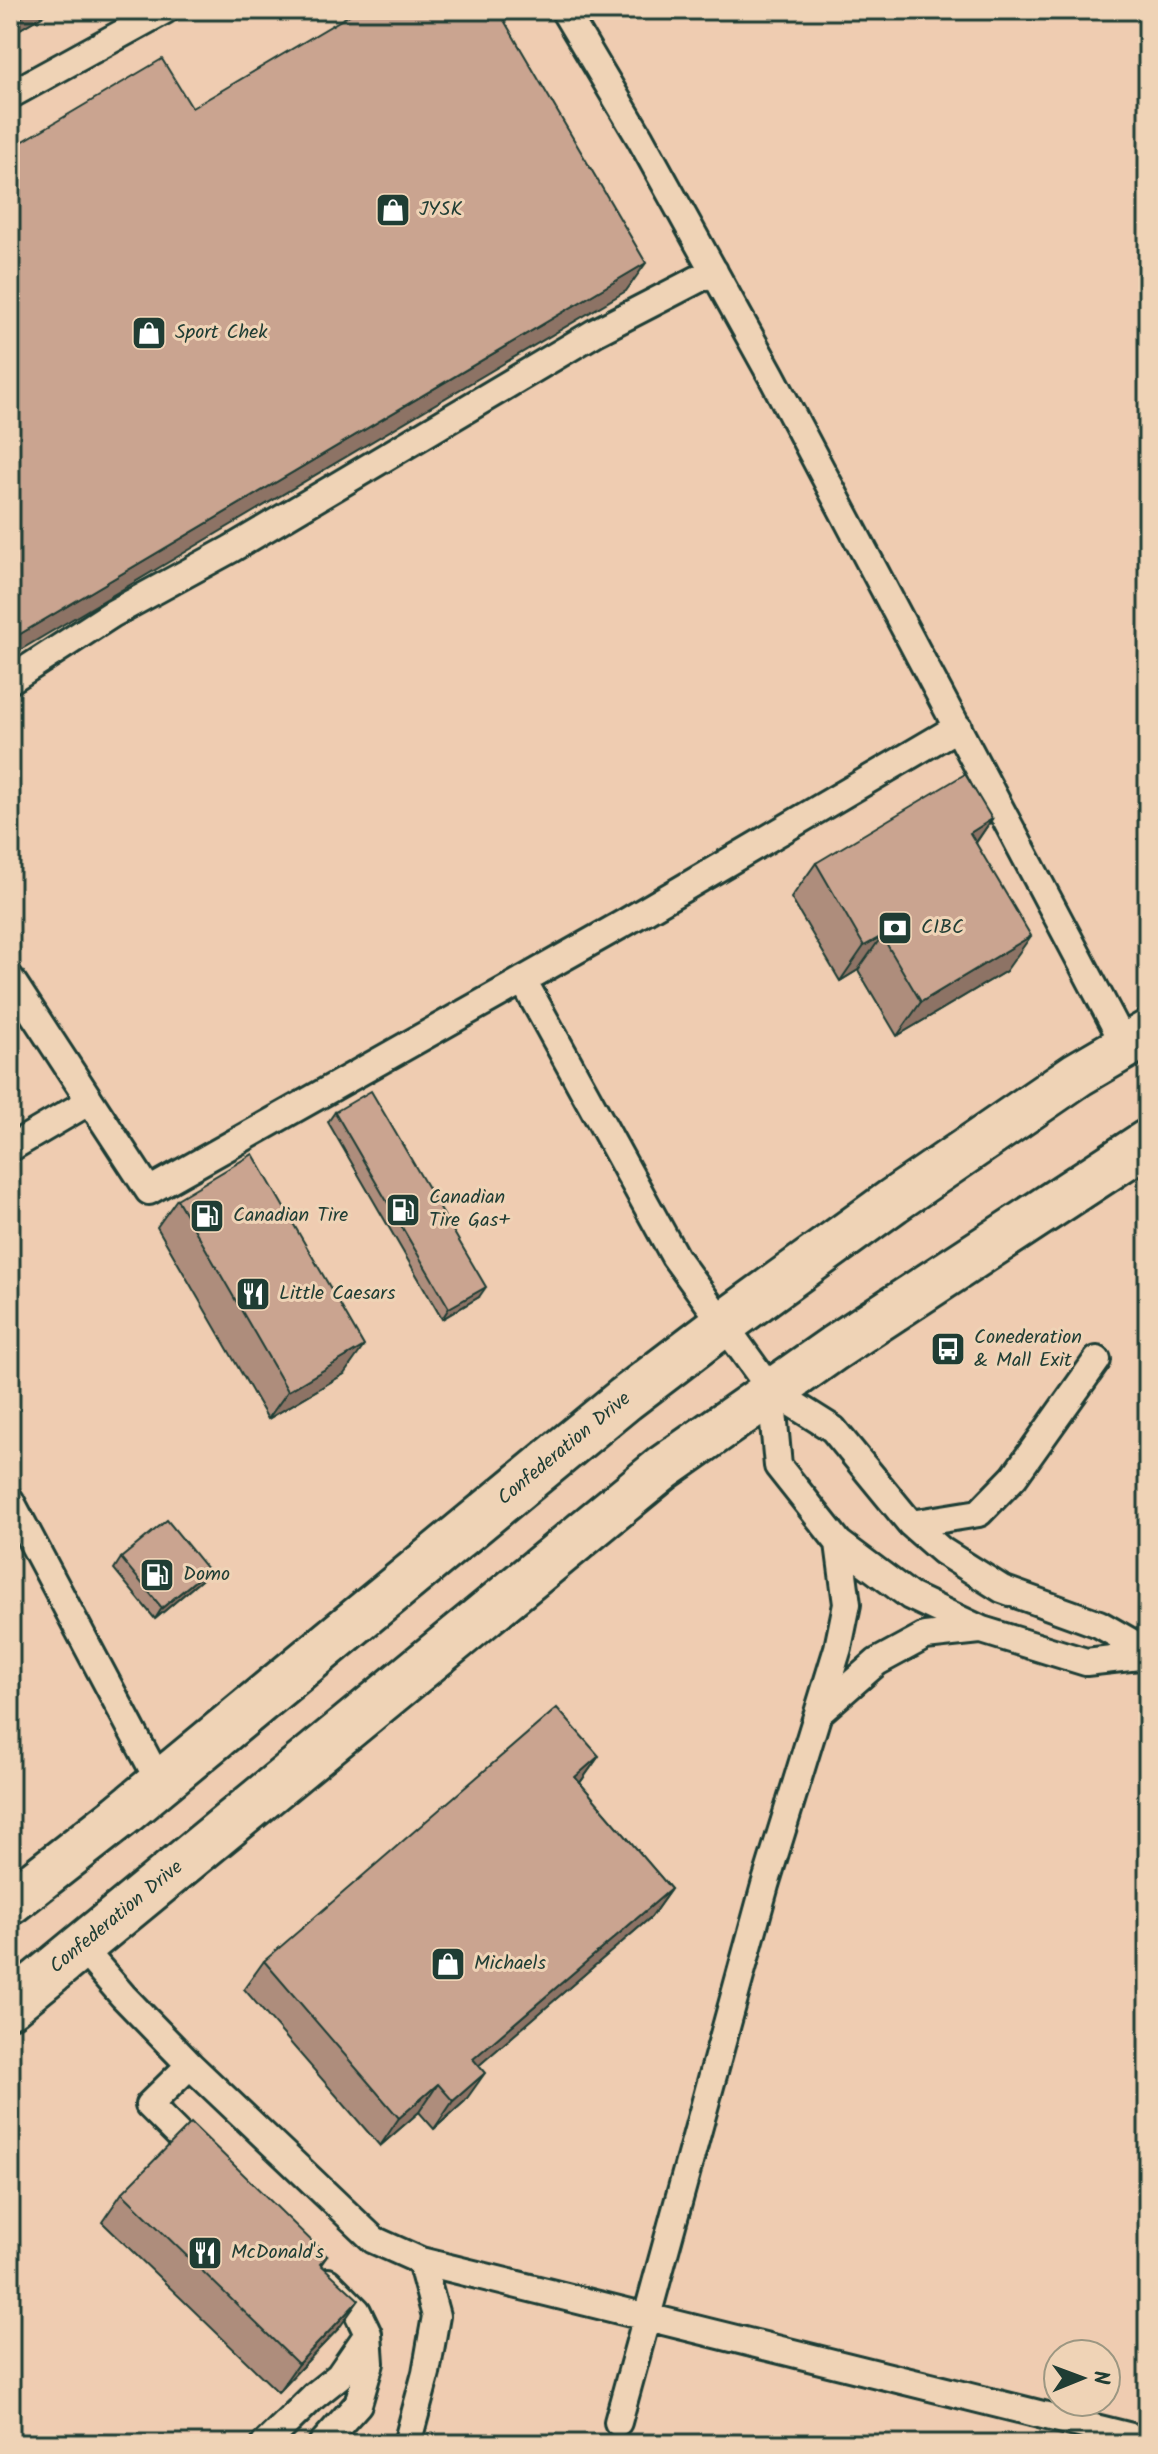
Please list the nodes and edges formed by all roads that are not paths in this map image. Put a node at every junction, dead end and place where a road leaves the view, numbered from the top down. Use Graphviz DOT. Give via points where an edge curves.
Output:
graph roads {
  1 [pos="165,10"];
  2 [pos="564,10"];
  3 [pos="10,95"];
  4 [pos="714,271"];
  5 [pos="10,680"];
  6 [pos="958,727"];
  7 [pos="10,978"];
  8 [pos="523,980"];
  9 [pos="1136,1039"];
  10 [pos="88,1102"];
  11 [pos="1148,1142"];
  12 [pos="10,1148"];
  13 [pos="722,1325"];
  14 [pos="1097,1360"];
  15 [pos="771,1390"];
  16 [pos="10,1500"];
  17 [pos="911,1524"];
  18 [pos="839,1543"];
  19 [pos="982,1630"];
  20 [pos="1148,1654"];
  21 [pos="821,1711"];
  22 [pos="160,1783"];
  23 [pos="10,1902"];
  24 [pos="81,1947"];
  25 [pos="10,2005"];
  26 [pos="190,2065"];
  27 [pos="225,2181"];
  28 [pos="421,2261"];
  29 [pos="313,2267"];
  30 [pos="645,2318"];
  31 [pos="368,2334"];
  32 [pos="618,2422"];
  33 [pos="1148,2441"];
  34 [pos="265,2444"];
  35 [pos="322,2444"];
  36 [pos="407,2444"];
  1 -- 3 [label="lane"];
  2 -- 4 [label="lane"];
  4 -- 5 [label="lane" via="596,332 112,614"];
  4 -- 6 [label="lane"];
  6 -- 8 [label="lane"];
  6 -- 9 [label="lane"];
  7 -- 10 [label="lane"];
  8 -- 10 [label="lane" via="149,1191"];
  8 -- 13 [label="lane" via="675,1257"];
  9 -- 13 [label="main road, Confederation Drive" via="893,1201"];
  10 -- 12 [label="lane"];
  11 -- 15 [label="main road, Confederation Drive"];
  13 -- 15 [label="lane"];
  13 -- 22 [label="main road, Confederation Drive"];
  14 -- 17 [label="lane" via="1014,1477 979,1513"];
  15 -- 17 [label="lane" via="833,1429"];
  15 -- 18 [label="lane" via="778,1466"];
  15 -- 24 [label="main road, Confederation Drive" via="607,1512"];
  16 -- 22 [label="lane"];
  17 -- 20 [label="lane" via="1002,1589 1099,1624"];
  18 -- 19 [label="lane" via="910,1596"];
  18 -- 21 [label="lane" via="847,1604"];
  19 -- 20 [label="lane" via="1086,1662"];
  19 -- 21 [label="lane" via="925,1636 877,1662"];
  21 -- 30 [label="lane" via="765,1885"];
  22 -- 23 [label="main road, Confederation Drive"];
  24 -- 25 [label="main road, Confederation Drive"];
  24 -- 26 [label="lane"];
  26 -- 27 [label="lane" via="149,2105"];
  26 -- 28 [label="lane" via="374,2240"];
  28 -- 30 [label="lane"];
  28 -- 36 [label="lane" via="436,2316"];
  29 -- 31 [label="lane" via="357,2311"];
  30 -- 32 [label="lane"];
  30 -- 33 [label="lane"];
  31 -- 34 [label="lane" via="339,2376"];
  31 -- 35 [label="lane" via="370,2363 358,2404"];
}
